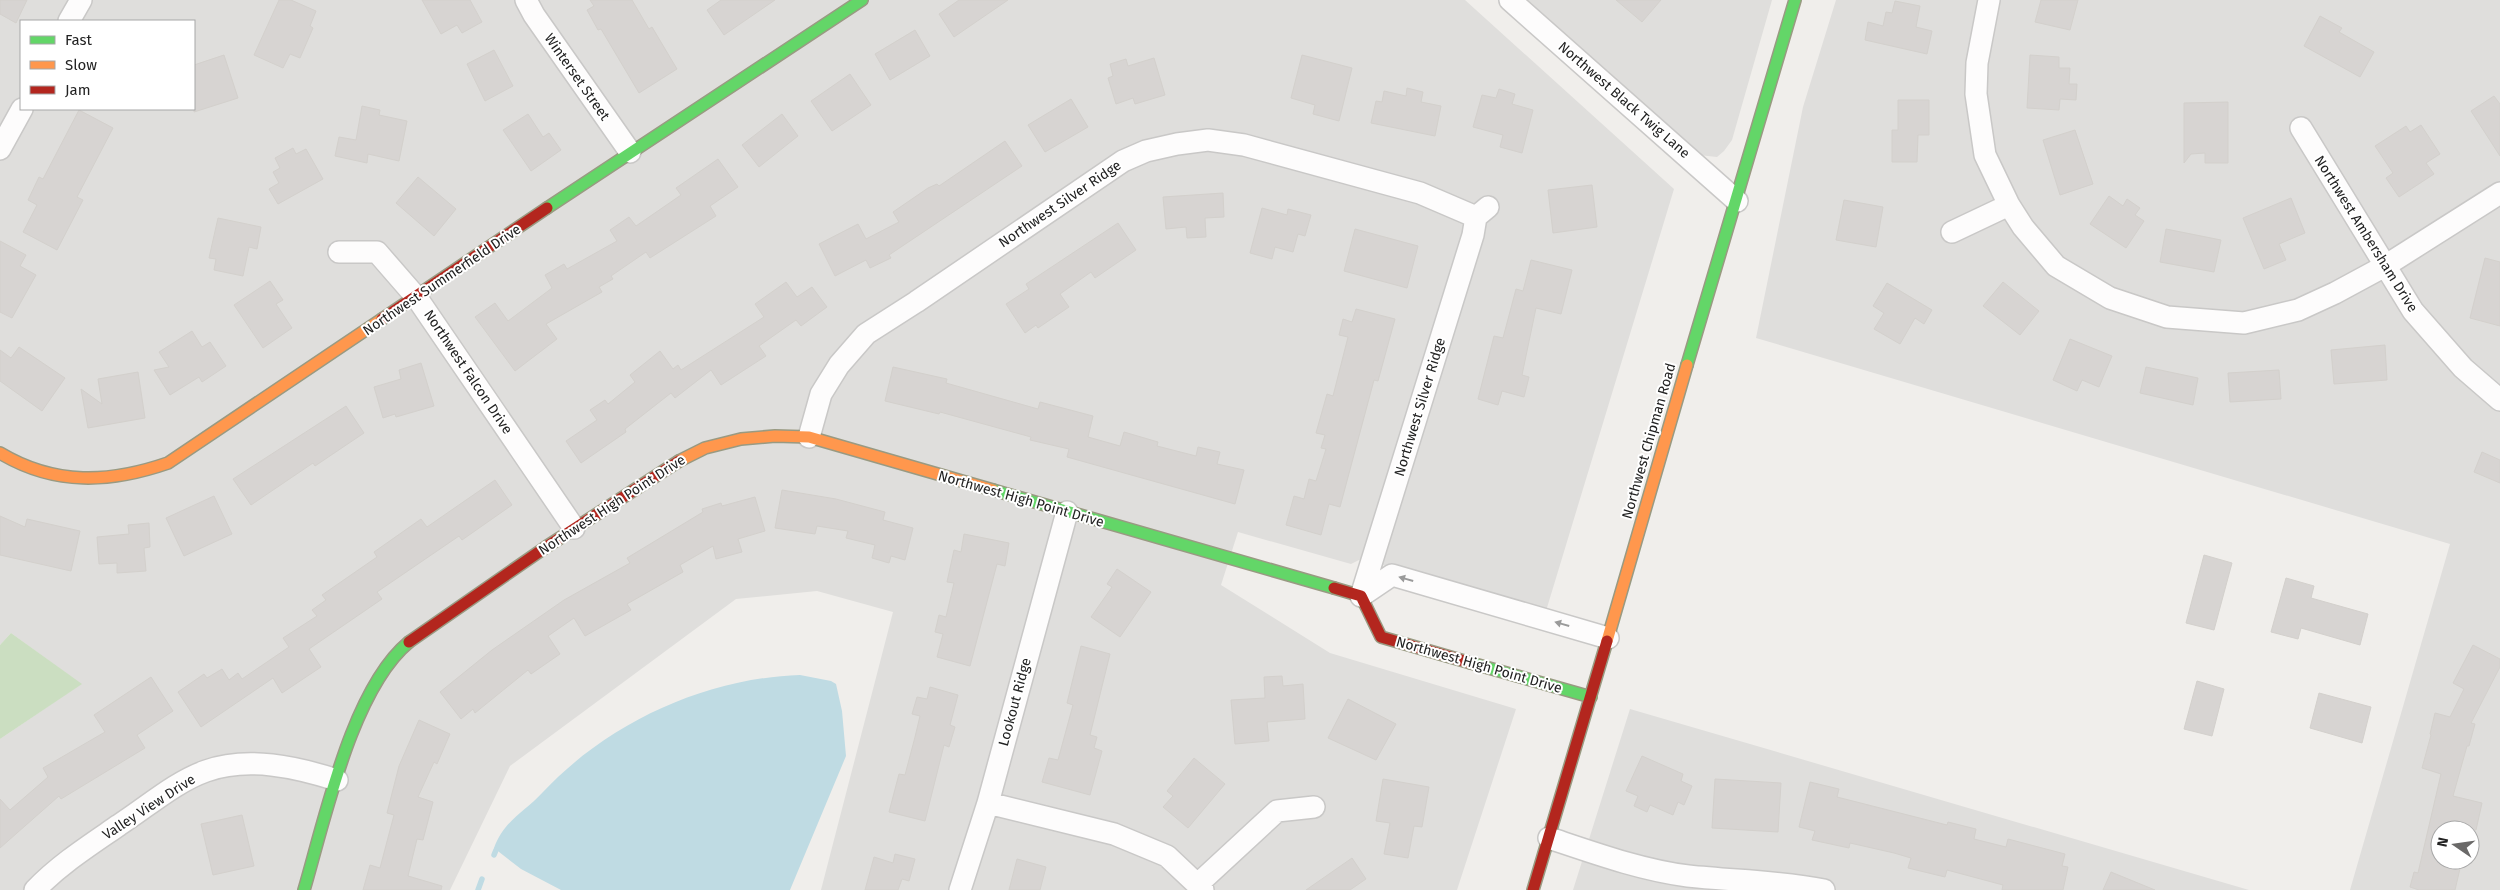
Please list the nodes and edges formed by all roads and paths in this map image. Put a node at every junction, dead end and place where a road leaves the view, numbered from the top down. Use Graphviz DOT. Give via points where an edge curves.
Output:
graph roads {
  1 [pos="81,0"];
  2 [pos="526,0"];
  3 [pos="862,0"];
  4 [pos="1510,0"];
  5 [pos="1795,0"];
  6 [pos="1989,0"];
  7 [pos="70,20"];
  8 [pos="21,110"];
  9 [pos="2301,128"];
  10 [pos="0,149"];
  11 [pos="630,152"];
  12 [pos="2500,193"];
  13 [pos="1737,201"];
  14 [pos="2009,205"];
  15 [pos="1952,232"];
  16 [pos="339,252"];
  17 [pos="2385,266"];
  18 [pos="417,298"];
  19 [pos="2500,400"];
  20 [pos="809,438"];
  21 [pos="0,453"];
  22 [pos="1067,512"];
  23 [pos="574,528"];
  24 [pos="1361,596"];
  25 [pos="1608,638"];
  26 [pos="1591,697"];
  27 [pos="337,780"];
  28 [pos="988,803"];
  29 [pos="1314,807"];
  30 [pos="1549,838"];
  31 [pos="1201,887"];
  32 [pos="35,890"];
  33 [pos="304,890"];
  34 [pos="960,890"];
  35 [pos="1532,890"];
  36 [pos="1824,890"];
  1 -- 7 [label="street"];
  2 -- 11 [label="street, Winterset Street"];
  3 -- 11 [label="street, Northwest Summerfield Drive"];
  4 -- 13 [label="street, Northwest Black Twig Lane"];
  5 -- 13 [label="street, Northwest Chipman Road"];
  6 -- 14 [label="street" via="1977,63 1976,94 1985,155"];
  8 -- 10 [label="street"];
  9 -- 17 [label="street, Northwest Ambersham Drive"];
  11 -- 18 [label="street, Northwest Summerfield Drive"];
  12 -- 17 [label="street"];
  13 -- 25 [label="street, Northwest Chipman Road"];
  14 -- 15 [label="street"];
  14 -- 17 [label="street" via="2056,266 2110,298 2166,318 2244,323 2298,310"];
  16 -- 18 [label="street, Northwest Falcon Drive" via="377,252"];
  17 -- 19 [label="street, Northwest Ambersham Drive" via="2413,311 2463,368"];
  18 -- 21 [label="street, Northwest Summerfield Drive" via="168,463 132,474 91,478 36,471"];
  18 -- 23 [label="street, Northwest Falcon Drive"];
  20 -- 22 [label="street, Northwest High Point Drive"];
  20 -- 23 [label="street, Northwest High Point Drive" via="776,435 719,444 684,458"];
  20 -- 24 [label="street, Northwest Silver Ridge" via="820,394 839,365 866,334 1123,161 1146,151 1208,140 1244,145 1420,193 1482,212"];
  22 -- 24 [label="street, Northwest High Point Drive"];
  22 -- 28 [label="street, Lookout Ridge"];
  23 -- 27 [label="street, Northwest High Point Drive" via="401,648 384,668 361,711"];
  25 -- 24 [label="street, one-way" via="1392,575"];
  24 -- 26 [label="street, Northwest High Point Drive" via="1381,637"];
  25 -- 26 [label="street, Northwest Chipman Road"];
  26 -- 30 [label="street, Northwest Chipman Road"];
  27 -- 32 [label="street, Valley View Drive" via="305,769 264,764 207,771 180,784 62,864"];
  27 -- 33 [label="street, Northwest High Point Drive"];
  28 -- 31 [label="street" via="1114,834 1167,856"];
  28 -- 34 [label="street, Lookout Ridge"];
  29 -- 31 [label="street" via="1277,812"];
  30 -- 35 [label="street, Northwest Chipman Road"];
  30 -- 36 [label="street" via="1622,862 1688,876 1746,879"];
}
